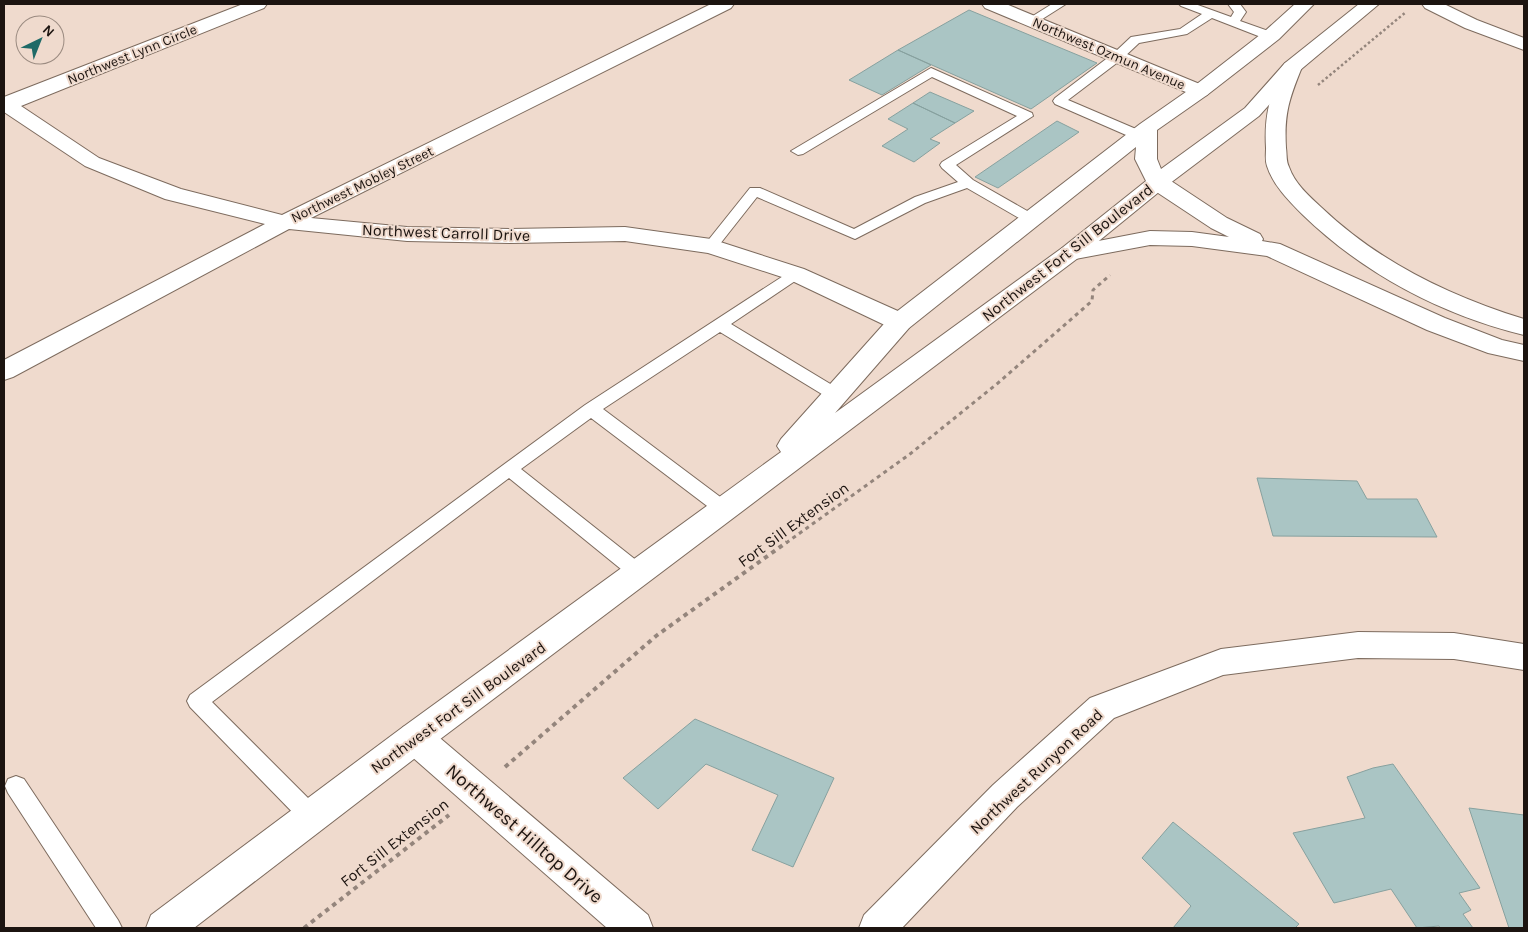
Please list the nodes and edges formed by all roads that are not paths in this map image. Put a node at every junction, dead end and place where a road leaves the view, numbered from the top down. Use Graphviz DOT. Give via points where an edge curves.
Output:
graph roads {
  1 [pos="258,4"];
  2 [pos="725,4"];
  3 [pos="991,4"];
  4 [pos="1060,4"];
  5 [pos="1185,4"];
  6 [pos="1234,4"];
  7 [pos="1431,4"];
  8 [pos="1460,4"];
  9 [pos="1300,5"];
  10 [pos="1367,6"];
  11 [pos="1211,14"];
  12 [pos="1032,21"];
  13 [pos="1234,22"];
  14 [pos="1524,26"];
  15 [pos="1270,36"];
  16 [pos="1524,44"];
  17 [pos="1118,56"];
  18 [pos="1292,67"];
  19 [pos="1200,91"];
  20 [pos="4,104"];
  21 [pos="1142,132"];
  22 [pos="798,152"];
  23 [pos="1157,182"];
  24 [pos="968,183"];
  25 [pos="1032,219"];
  26 [pos="285,222"];
  27 [pos="711,246"];
  28 [pos="1272,249"];
  29 [pos="1070,253"];
  30 [pos="796,274"];
  31 [pos="900,322"];
  32 [pos="719,324"];
  33 [pos="1524,327"];
  34 [pos="1524,353"];
  35 [pos="4,371"];
  36 [pos="836,395"];
  37 [pos="591,409"];
  38 [pos="509,469"];
  39 [pos="754,488"];
  40 [pos="725,510"];
  41 [pos="640,573"];
  42 [pos="1524,658"];
  43 [pos="414,738"];
  44 [pos="16,786"];
  45 [pos="311,816"];
  46 [pos="110,928"];
  47 [pos="164,928"];
  48 [pos="635,928"];
  49 [pos="878,928"];
  1 -- 20 [label="main road, Northwest Lynn Circle"];
  2 -- 26 [label="main road, Northwest Mobley Street"];
  3 -- 12 [label="main road, Northwest Ozmun Avenue"];
  4 -- 12 [label="lane"];
  5 -- 11 [label="lane"];
  6 -- 13 [label="lane" via="1240,12"];
  7 -- 16 [label="main road" via="1471,24"];
  8 -- 14 [label="main road"];
  9 -- 15 [label="main road, Northwest Fort Sill Boulevard"];
  10 -- 18 [label="main road, Northwest Fort Sill Boulevard"];
  11 -- 13 [label="lane"];
  11 -- 17 [label="lane" via="1183,32 1135,40"];
  12 -- 17 [label="main road, Northwest Ozmun Avenue"];
  13 -- 15 [label="lane"];
  15 -- 19 [label="main road, Northwest Fort Sill Boulevard"];
  17 -- 19 [label="main road, Northwest Ozmun Avenue"];
  17 -- 21 [label="lane" via="1059,101"];
  18 -- 23 [label="main road, Northwest Fort Sill Boulevard" via="1252,112"];
  18 -- 33 [label="main road" via="1277,104 1273,126 1278,166 1289,188 1318,218 1394,275 1470,310"];
  19 -- 21 [label="main road, Northwest Fort Sill Boulevard"];
  20 -- 26 [label="main road, Northwest Carroll Drive" via="92,162 173,194"];
  21 -- 23 [label="main road" via="1146,159"];
  21 -- 25 [label="main road, Northwest Fort Sill Boulevard"];
  22 -- 24 [label="lane" via="931,72 1027,116 947,165"];
  23 -- 28 [label="main road" via="1219,223"];
  23 -- 29 [label="main road, Northwest Fort Sill Boulevard"];
  24 -- 25 [label="lane"];
  24 -- 27 [label="lane" via="920,200 855,235 755,191"];
  25 -- 31 [label="main road, Northwest Fort Sill Boulevard"];
  26 -- 27 [label="main road, Northwest Carroll Drive" via="407,234 626,234"];
  26 -- 35 [label="main road, Northwest Mobley Street"];
  27 -- 30 [label="main road, Northwest Carroll Drive"];
  28 -- 29 [label="main road" via="1192,239 1150,238"];
  28 -- 34 [label="main road" via="1436,324"];
  29 -- 39 [label="main road, Northwest Fort Sill Boulevard"];
  30 -- 31 [label="main road, Northwest Carroll Drive"];
  30 -- 32 [label="lane"];
  31 -- 36 [label="main road, Northwest Fort Sill Boulevard"];
  32 -- 36 [label="lane"];
  32 -- 37 [label="lane"];
  36 -- 39 [label="main road, Northwest Fort Sill Boulevard"];
  37 -- 38 [label="lane"];
  37 -- 40 [label="lane"];
  38 -- 41 [label="lane"];
  38 -- 45 [label="lane" via="197,701"];
  39 -- 40 [label="main road, Northwest Fort Sill Boulevard"];
  40 -- 41 [label="main road, Northwest Fort Sill Boulevard"];
  41 -- 43 [label="main road, Northwest Fort Sill Boulevard"];
  42 -- 49 [label="main road, Northwest Runyon Road" via="1454,646 1339,647 1221,662 1102,708 1005,796"];
  43 -- 45 [label="main road, Northwest Fort Sill Boulevard"];
  43 -- 48 [label="main road, Northwest Hilltop Drive"];
  44 -- 46 [label="lane"];
  45 -- 47 [label="main road, Northwest Fort Sill Boulevard"];
}
